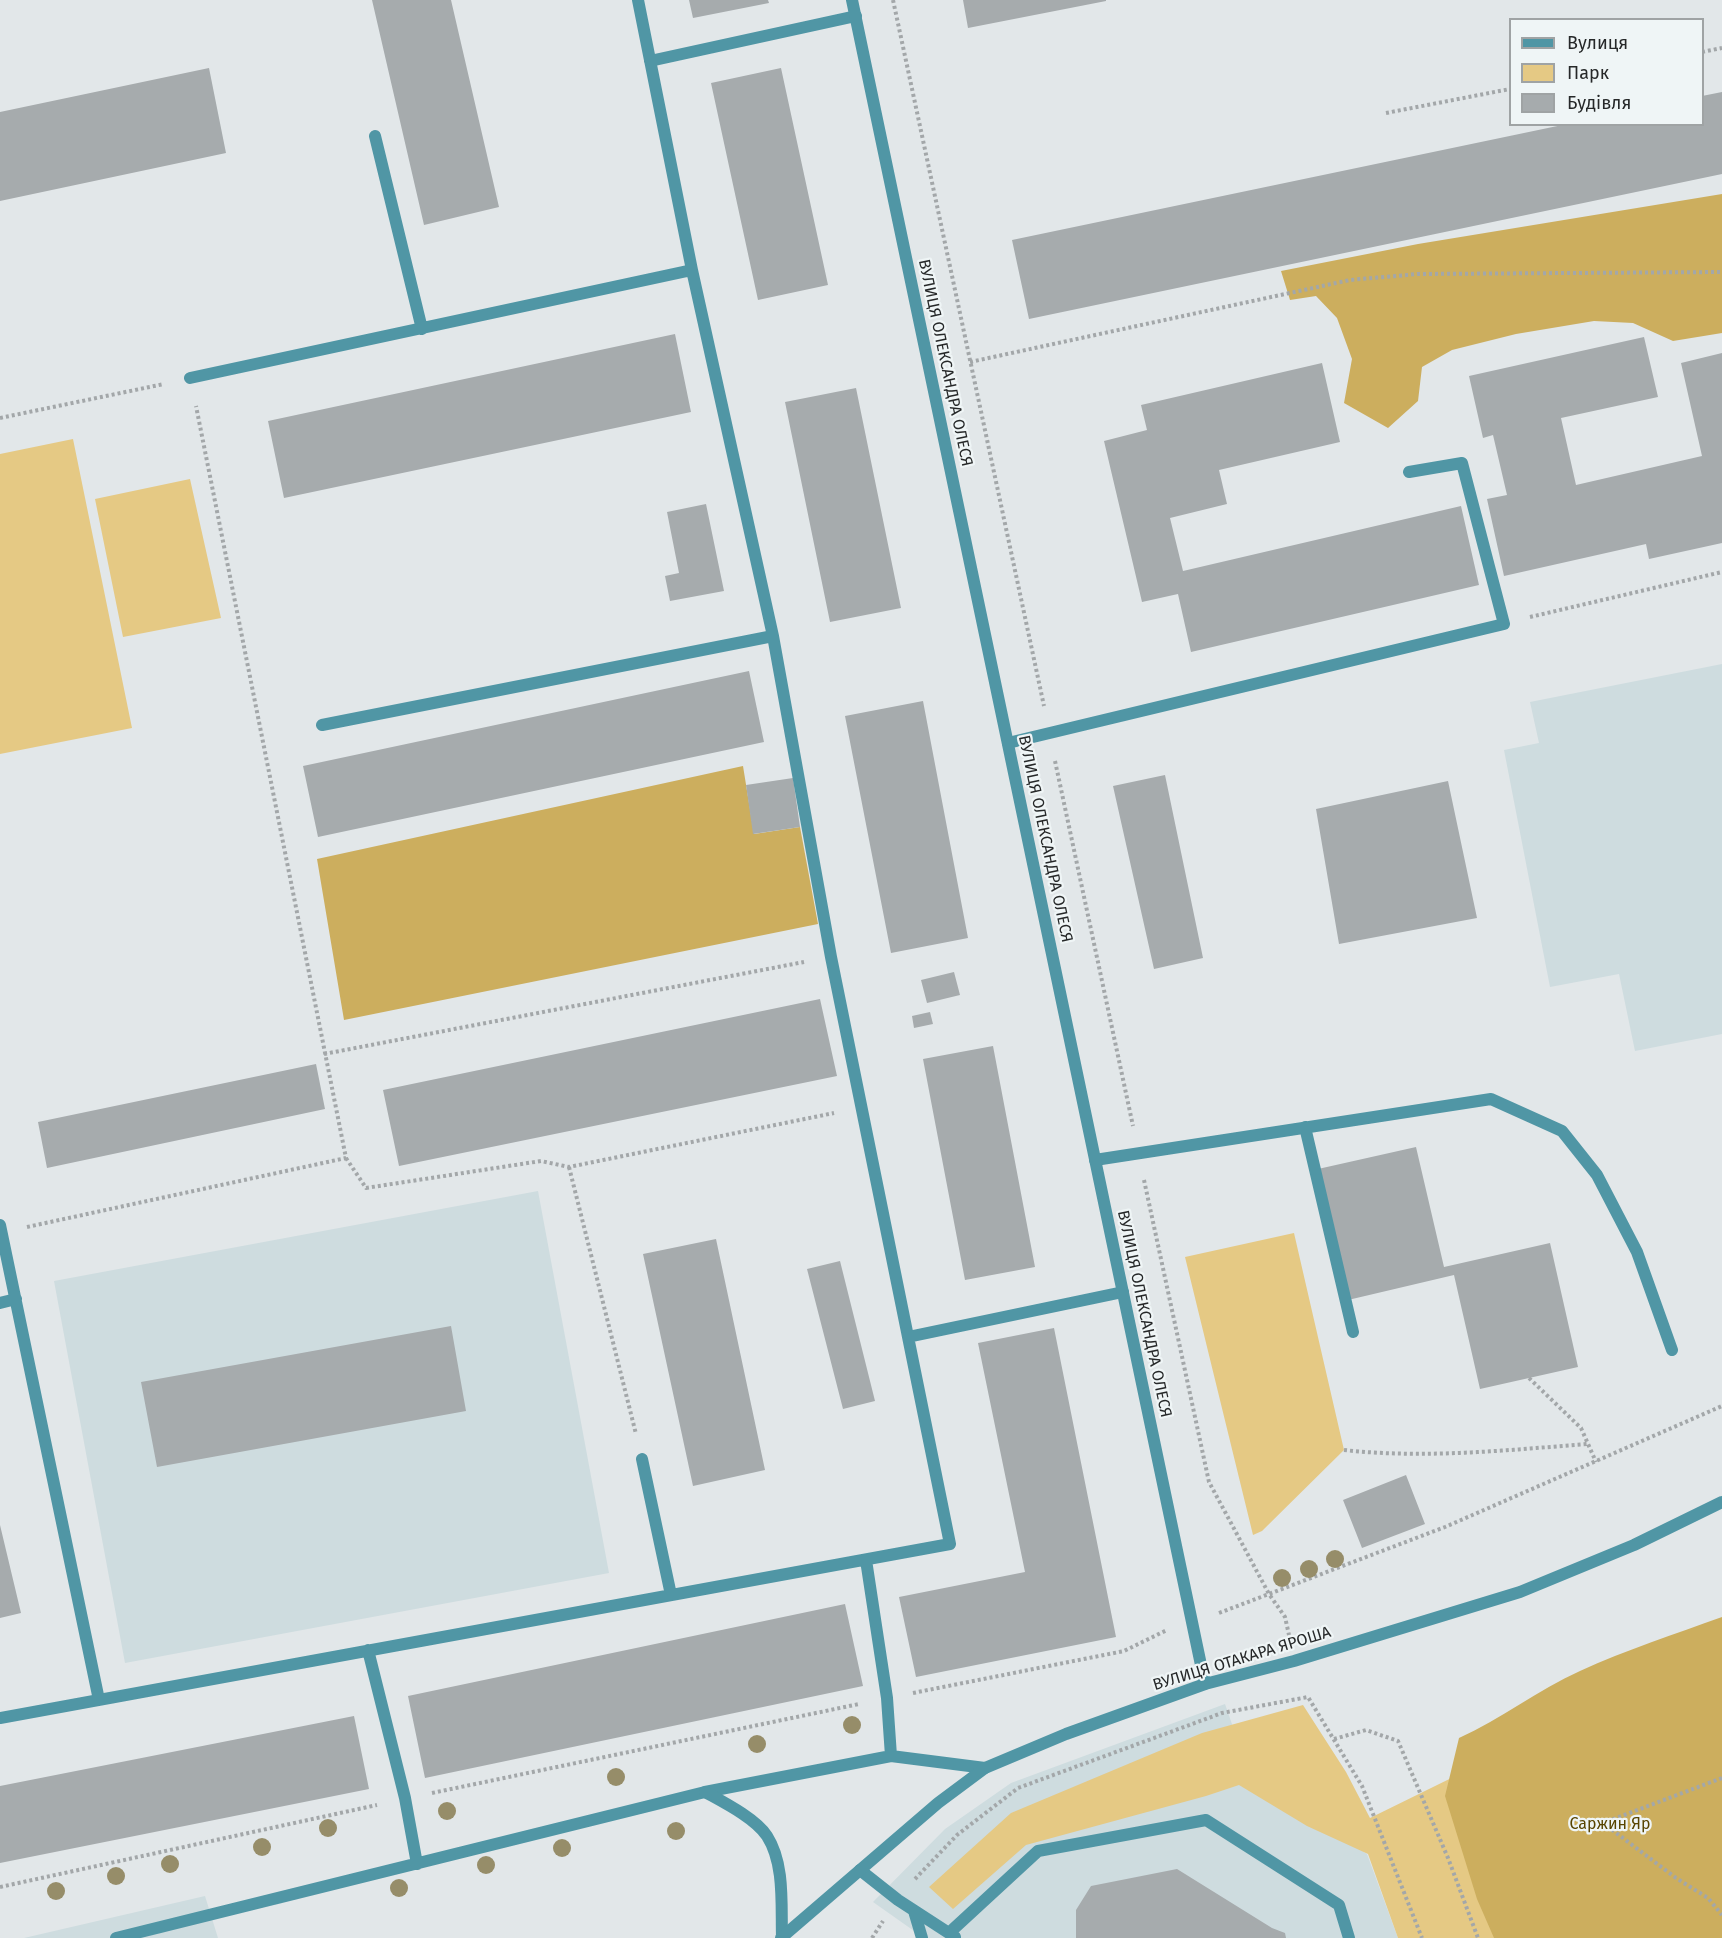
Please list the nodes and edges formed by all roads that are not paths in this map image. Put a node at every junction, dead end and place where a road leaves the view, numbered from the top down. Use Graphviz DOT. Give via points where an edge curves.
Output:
graph roads {
  1 [pos="638,0"];
  2 [pos="852,0"];
  3 [pos="856,16"];
  4 [pos="650,61"];
  5 [pos="375,136"];
  6 [pos="692,270"];
  7 [pos="422,329"];
  8 [pos="190,378"];
  9 [pos="1409,472"];
  10 [pos="773,636"];
  11 [pos="322,725"];
  12 [pos="1008,743"];
  13 [pos="1305,1127"];
  14 [pos="1095,1160"];
  15 [pos="1,1229"];
  16 [pos="1123,1292"];
  17 [pos="16,1299"];
  18 [pos="0,1303"];
  19 [pos="1353,1332"];
  20 [pos="908,1337"];
  21 [pos="1672,1350"];
  22 [pos="642,1459"];
  23 [pos="1722,1502"];
  24 [pos="866,1560"];
  25 [pos="671,1595"];
  26 [pos="368,1650"];
  27 [pos="1205,1684"];
  28 [pos="99,1700"];
  29 [pos="0,1718"];
  30 [pos="891,1756"];
  31 [pos="985,1768"];
  32 [pos="705,1792"];
  33 [pos="417,1864"];
  34 [pos="860,1870"];
  35 [pos="914,1911"];
  36 [pos="952,1936"];
  37 [pos="782,1937"];
  38 [pos="116,1938"];
  39 [pos="922,1938"];
  40 [pos="1349,1938"];
  1 -- 4 [label="street"];
  2 -- 3 [label="street, ВУЛИЦЯ ОЛЕКСАНДРА ОЛЕСЯ"];
  3 -- 4 [label="street"];
  3 -- 12 [label="street, ВУЛИЦЯ ОЛЕКСАНДРА ОЛЕСЯ"];
  4 -- 6 [label="street"];
  5 -- 7 [label="street"];
  6 -- 7 [label="street"];
  6 -- 10 [label="street"];
  7 -- 8 [label="street"];
  9 -- 12 [label="street" via="1462,463 1504,624"];
  10 -- 11 [label="street"];
  10 -- 20 [label="street" via="831,957"];
  12 -- 14 [label="street, ВУЛИЦЯ ОЛЕКСАНДРА ОЛЕСЯ"];
  13 -- 14 [label="street"];
  13 -- 19 [label="street"];
  13 -- 21 [label="street" via="1491,1099 1562,1131 1598,1175 1637,1252"];
  14 -- 16 [label="street, ВУЛИЦЯ ОЛЕКСАНДРА ОЛЕСЯ"];
  15 -- 17 [label="street"];
  16 -- 20 [label="street"];
  16 -- 27 [label="street, ВУЛИЦЯ ОЛЕКСАНДРА ОЛЕСЯ"];
  17 -- 18 [label="street"];
  17 -- 28 [label="street"];
  20 -- 24 [label="street" via="950,1544"];
  22 -- 25 [label="street"];
  23 -- 27 [label="street, ВУЛИЦЯ ОТАКАРА ЯРОША" via="1634,1545 1520,1592"];
  24 -- 25 [label="street"];
  24 -- 30 [label="street" via="887,1698"];
  25 -- 26 [label="street"];
  26 -- 28 [label="street"];
  26 -- 33 [label="street" via="405,1798"];
  27 -- 31 [label="street, ВУЛИЦЯ ОТАКАРА ЯРОША"];
  28 -- 29 [label="street"];
  30 -- 31 [label="street"];
  30 -- 32 [label="street"];
  31 -- 34 [label="street, ВУЛИЦЯ ОТАКАРА ЯРОША"];
  32 -- 33 [label="street"];
  32 -- 37 [label="street" via="738,1810 766,1834 776,1858"];
  33 -- 38 [label="street"];
  34 -- 35 [label="street"];
  34 -- 37 [label="street, ВУЛИЦЯ ОТАКАРА ЯРОША"];
  35 -- 36 [label="street"];
  35 -- 39 [label="street"];
  36 -- 40 [label="street" via="1038,1851 1206,1820 1339,1905"];
}
